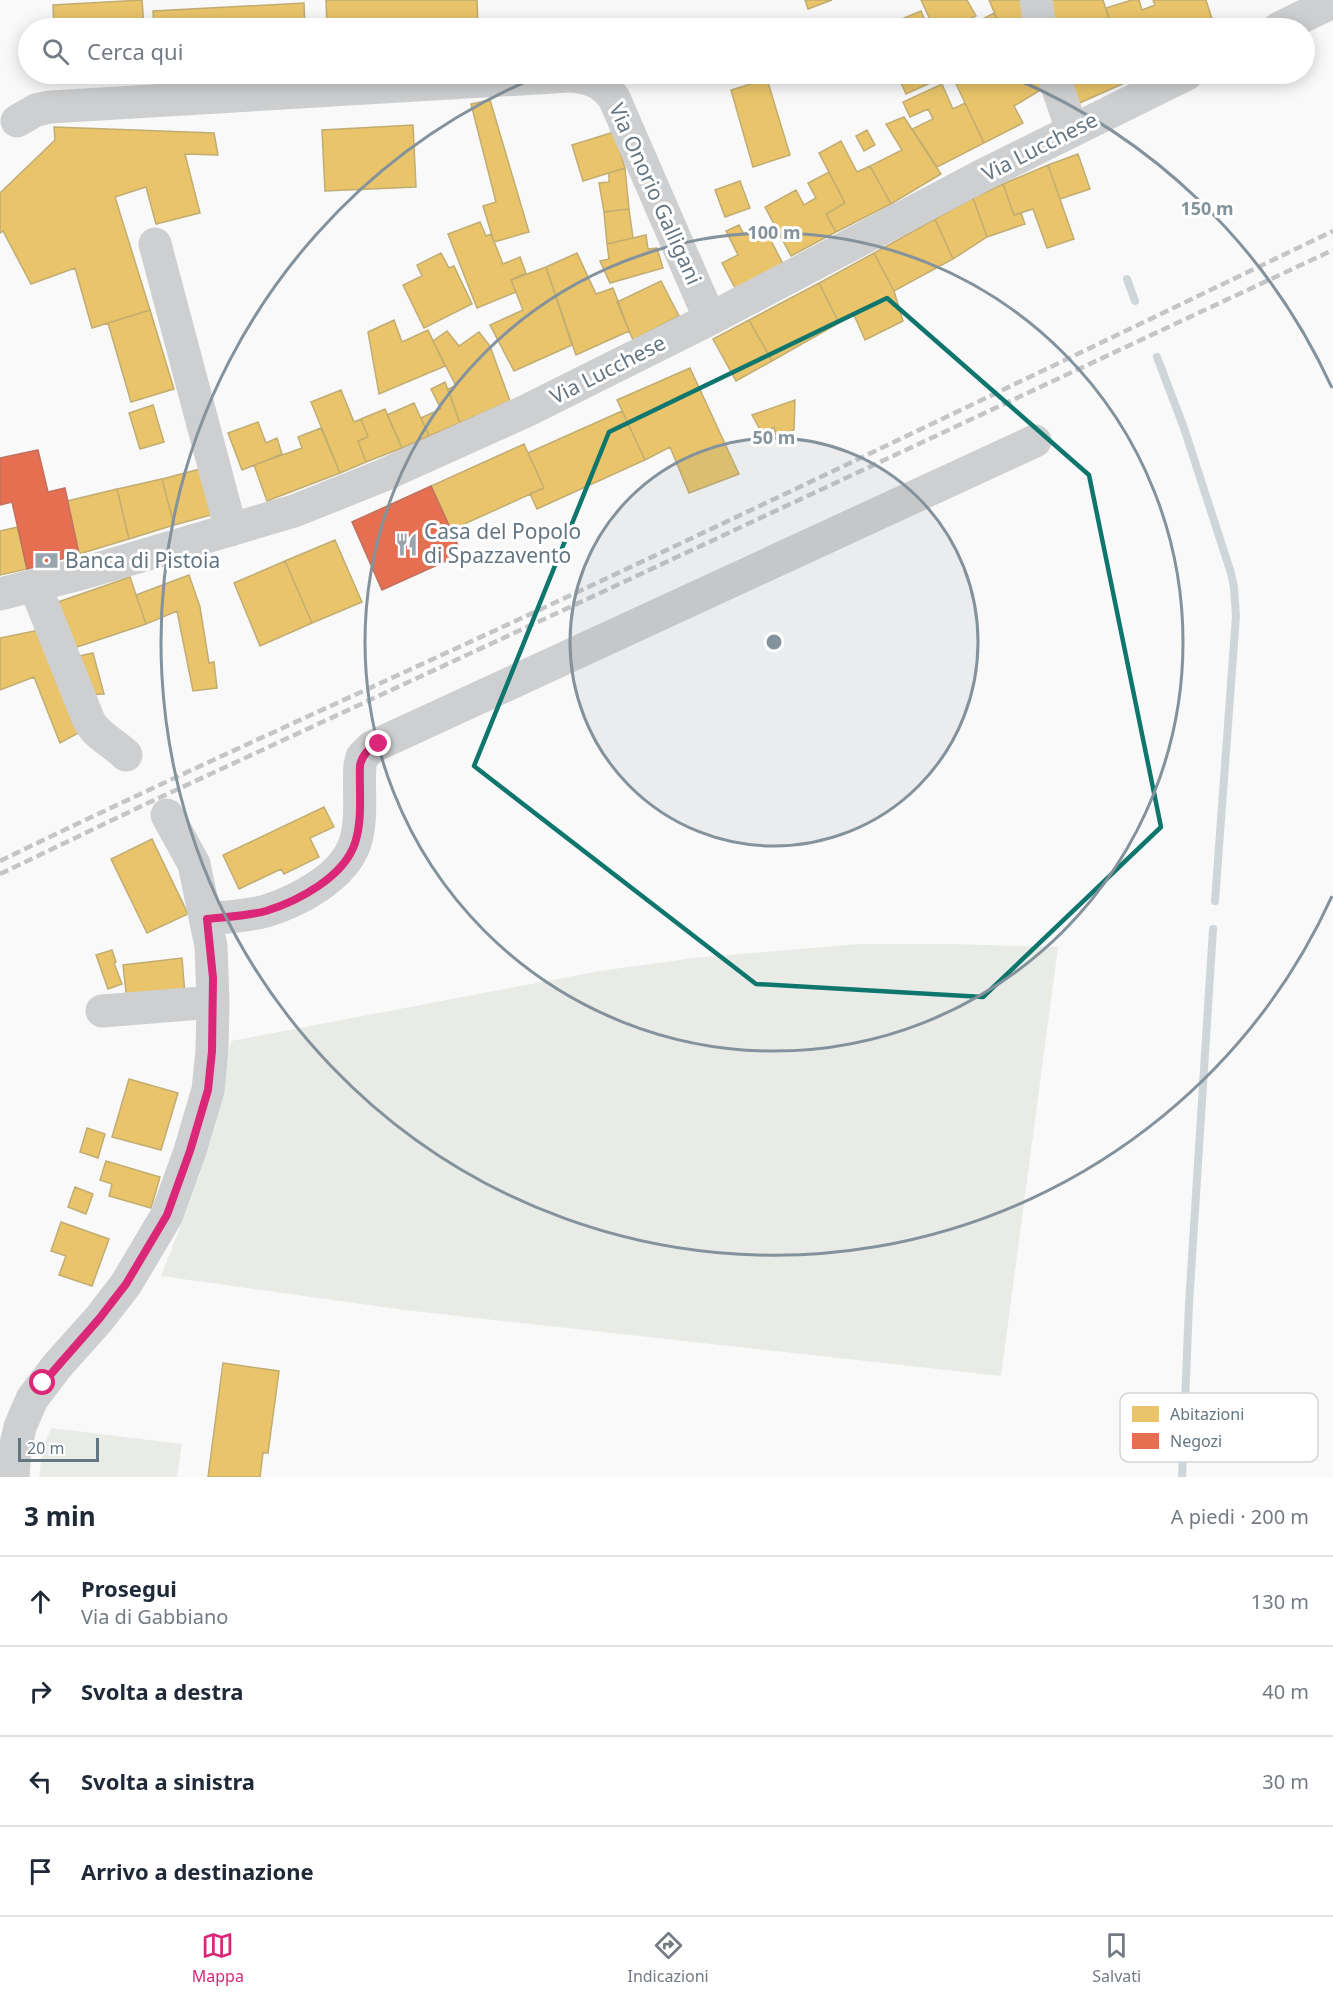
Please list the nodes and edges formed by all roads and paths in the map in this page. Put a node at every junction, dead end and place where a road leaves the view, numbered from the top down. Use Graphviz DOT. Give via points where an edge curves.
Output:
graph roads {
  1 [pos="1035,0"];
  2 [pos="1333,2"];
  3 [pos="1038,18"];
  4 [pos="1300,18"];
  5 [pos="435,84"];
  6 [pos="599,84"];
  7 [pos="1056,84"];
  8 [pos="1166,84"];
  9 [pos="17,121"];
  10 [pos="1072,130"];
  11 [pos="155,244"];
  12 [pos="710,319"];
  13 [pos="1035,441"];
  14 [pos="231,530"];
  15 [pos="35,586"];
  16 [pos="0,594"];
  17 [pos="126,755"];
  18 [pos="167,815"];
  19 [pos="207,919"];
  20 [pos="213,1002"];
  21 [pos="102,1011"];
  22 [pos="13,1477"];
  1 -- 3 [label="street"];
  2 -- 4 [label="street"];
  5 -- 9 [label="street, Via Onorio Galligani" via="50,107"];
  6 -- 12 [label="street, Via Onorio Galligani" via="614,99"];
  7 -- 10 [label="street"];
  8 -- 10 [label="street, Via Lucchese"];
  10 -- 12 [label="street, Via Lucchese"];
  11 -- 14 [label="street"];
  12 -- 14 [label="street, Via Lucchese" via="526,411 384,475 316,503"];
  13 -- 19 [label="street" via="372,747 360,765 358,826 344,864 322,883 279,906 248,915"];
  14 -- 15 [label="street, Via Lucchese"];
  15 -- 16 [label="street, Via Lucchese"];
  15 -- 17 [label="street" via="89,721"];
  18 -- 19 [label="street" via="194,864"];
  19 -- 20 [label="street"];
  20 -- 21 [label="street"];
  20 -- 22 [label="street" via="208,1090 167,1215 126,1284 32,1400 20,1427"];
}
